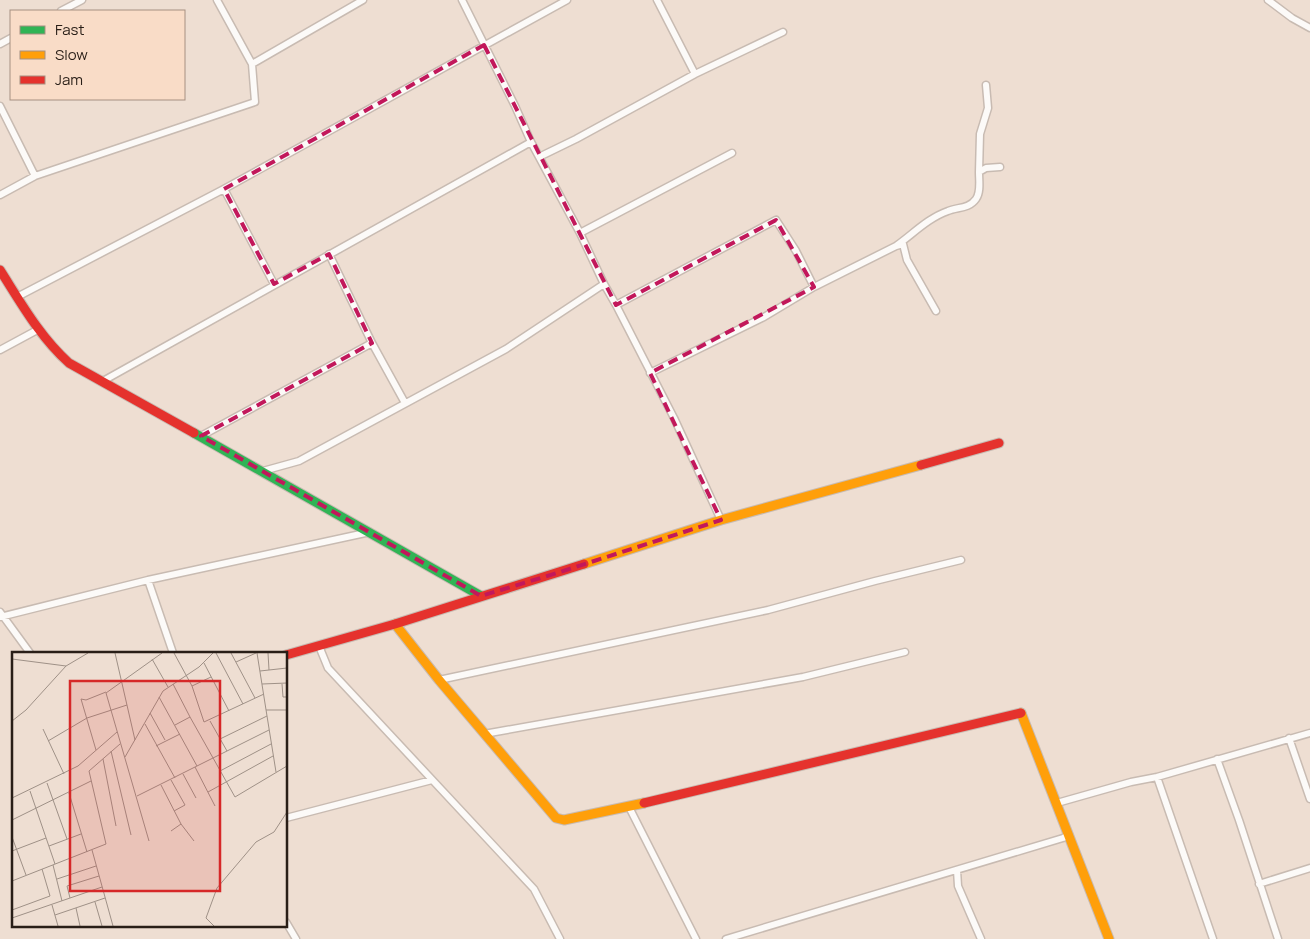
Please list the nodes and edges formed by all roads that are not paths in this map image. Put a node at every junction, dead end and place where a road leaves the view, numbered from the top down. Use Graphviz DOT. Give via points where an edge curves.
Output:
graph roads {
  1 [pos="82,0"];
  2 [pos="217,0"];
  3 [pos="363,0"];
  4 [pos="462,0"];
  5 [pos="564,0"];
  6 [pos="657,0"];
  7 [pos="1268,0"];
  8 [pos="63,10"];
  9 [pos="1310,28"];
  10 [pos="784,32"];
  11 [pos="484,45"];
  12 [pos="252,64"];
  13 [pos="696,74"];
  14 [pos="986,85"];
  15 [pos="0,106"];
  16 [pos="531,142"];
  17 [pos="732,153"];
  18 [pos="539,157"];
  19 [pos="1000,167"];
  20 [pos="979,172"];
  21 [pos="35,176"];
  22 [pos="224,189"];
  23 [pos="0,195"];
  24 [pos="580,234"];
  25 [pos="896,246"];
  26 [pos="329,254"];
  27 [pos="0,270"];
  28 [pos="274,284"];
  29 [pos="604,284"];
  30 [pos="814,287"];
  31 [pos="17,297"];
  32 [pos="616,306"];
  33 [pos="936,311"];
  34 [pos="39,330"];
  35 [pos="372,343"];
  36 [pos="0,350"];
  37 [pos="650,373"];
  38 [pos="103,380"];
  39 [pos="405,402"];
  40 [pos="201,436"];
  41 [pos="999,442"];
  42 [pos="263,471"];
  43 [pos="721,520"];
  44 [pos="370,532"];
  45 [pos="961,560"];
  46 [pos="148,580"];
  47 [pos="481,596"];
  48 [pos="1,615"];
  49 [pos="396,624"];
  50 [pos="320,646"];
  51 [pos="29,652"];
  52 [pos="173,652"];
  53 [pos="905,652"];
  54 [pos="288,654"];
  55 [pos="439,680"];
  56 [pos="1310,733"];
  57 [pos="484,734"];
  58 [pos="1289,738"];
  59 [pos="1217,759"];
  60 [pos="1157,777"];
  61 [pos="432,780"];
  62 [pos="1310,799"];
  63 [pos="1058,803"];
  64 [pos="628,807"];
  65 [pos="288,817"];
  66 [pos="1069,835"];
  67 [pos="1310,868"];
  68 [pos="958,870"];
  69 [pos="1260,884"];
  70 [pos="288,925"];
  71 [pos="296,939"];
  72 [pos="560,939"];
  73 [pos="696,939"];
  74 [pos="726,939"];
  75 [pos="981,939"];
  76 [pos="1109,939"];
  77 [pos="1213,939"];
  78 [pos="1278,939"];
  1 -- 8 [label="street"];
  2 -- 12 [label="street"];
  3 -- 12 [label="street"];
  4 -- 11 [label="street"];
  5 -- 11 [label="street"];
  6 -- 13 [label="street"];
  7 -- 9 [label="street"];
  10 -- 13 [label="street"];
  11 -- 16 [label="street"];
  11 -- 22 [label="street"];
  12 -- 21 [label="street" via="255,102"];
  13 -- 18 [label="street"];
  14 -- 20 [label="street" via="988,108 980,134"];
  15 -- 21 [label="street"];
  16 -- 18 [label="street"];
  16 -- 26 [label="street"];
  17 -- 24 [label="street"];
  18 -- 24 [label="street"];
  19 -- 20 [label="street"];
  20 -- 25 [label="street" via="978,194 972,203 938,215"];
  21 -- 23 [label="street"];
  22 -- 28 [label="street"];
  22 -- 31 [label="street"];
  24 -- 29 [label="street"];
  25 -- 30 [label="street"];
  25 -- 33 [label="street" via="903,244 907,260"];
  26 -- 28 [label="street"];
  26 -- 35 [label="street"];
  27 -- 31 [label="street"];
  28 -- 38 [label="street"];
  29 -- 32 [label="street"];
  29 -- 39 [label="street" via="506,349"];
  30 -- 32 [label="street" via="776,220"];
  30 -- 37 [label="street" via="764,317"];
  31 -- 34 [label="street"];
  32 -- 37 [label="street"];
  34 -- 36 [label="street"];
  34 -- 38 [label="street" via="65,360"];
  35 -- 39 [label="street"];
  35 -- 40 [label="street"];
  37 -- 43 [label="street"];
  38 -- 40 [label="street"];
  39 -- 42 [label="street" via="299,461"];
  40 -- 42 [label="street"];
  41 -- 43 [label="street"];
  42 -- 44 [label="street"];
  43 -- 47 [label="street"];
  44 -- 46 [label="street"];
  44 -- 47 [label="street"];
  45 -- 55 [label="street" via="768,610"];
  46 -- 48 [label="street"];
  46 -- 52 [label="street"];
  47 -- 49 [label="street"];
  48 -- 51 [label="street"];
  49 -- 50 [label="street"];
  49 -- 55 [label="street"];
  50 -- 54 [label="street"];
  50 -- 61 [label="street" via="328,668"];
  53 -- 57 [label="street" via="803,677"];
  55 -- 57 [label="street"];
  56 -- 58 [label="street"];
  57 -- 64 [label="street" via="556,818 564,820"];
  58 -- 59 [label="street"];
  58 -- 62 [label="street"];
  59 -- 60 [label="street"];
  59 -- 69 [label="street"];
  60 -- 63 [label="street"];
  60 -- 77 [label="street"];
  61 -- 65 [label="street"];
  61 -- 72 [label="street" via="534,890"];
  63 -- 64 [label="street" via="1021,712"];
  63 -- 66 [label="street"];
  64 -- 73 [label="street"];
  66 -- 68 [label="street"];
  66 -- 76 [label="street"];
  67 -- 69 [label="street"];
  68 -- 74 [label="street"];
  68 -- 75 [label="street" via="958,886"];
  69 -- 78 [label="street"];
  70 -- 71 [label="street"];
}
